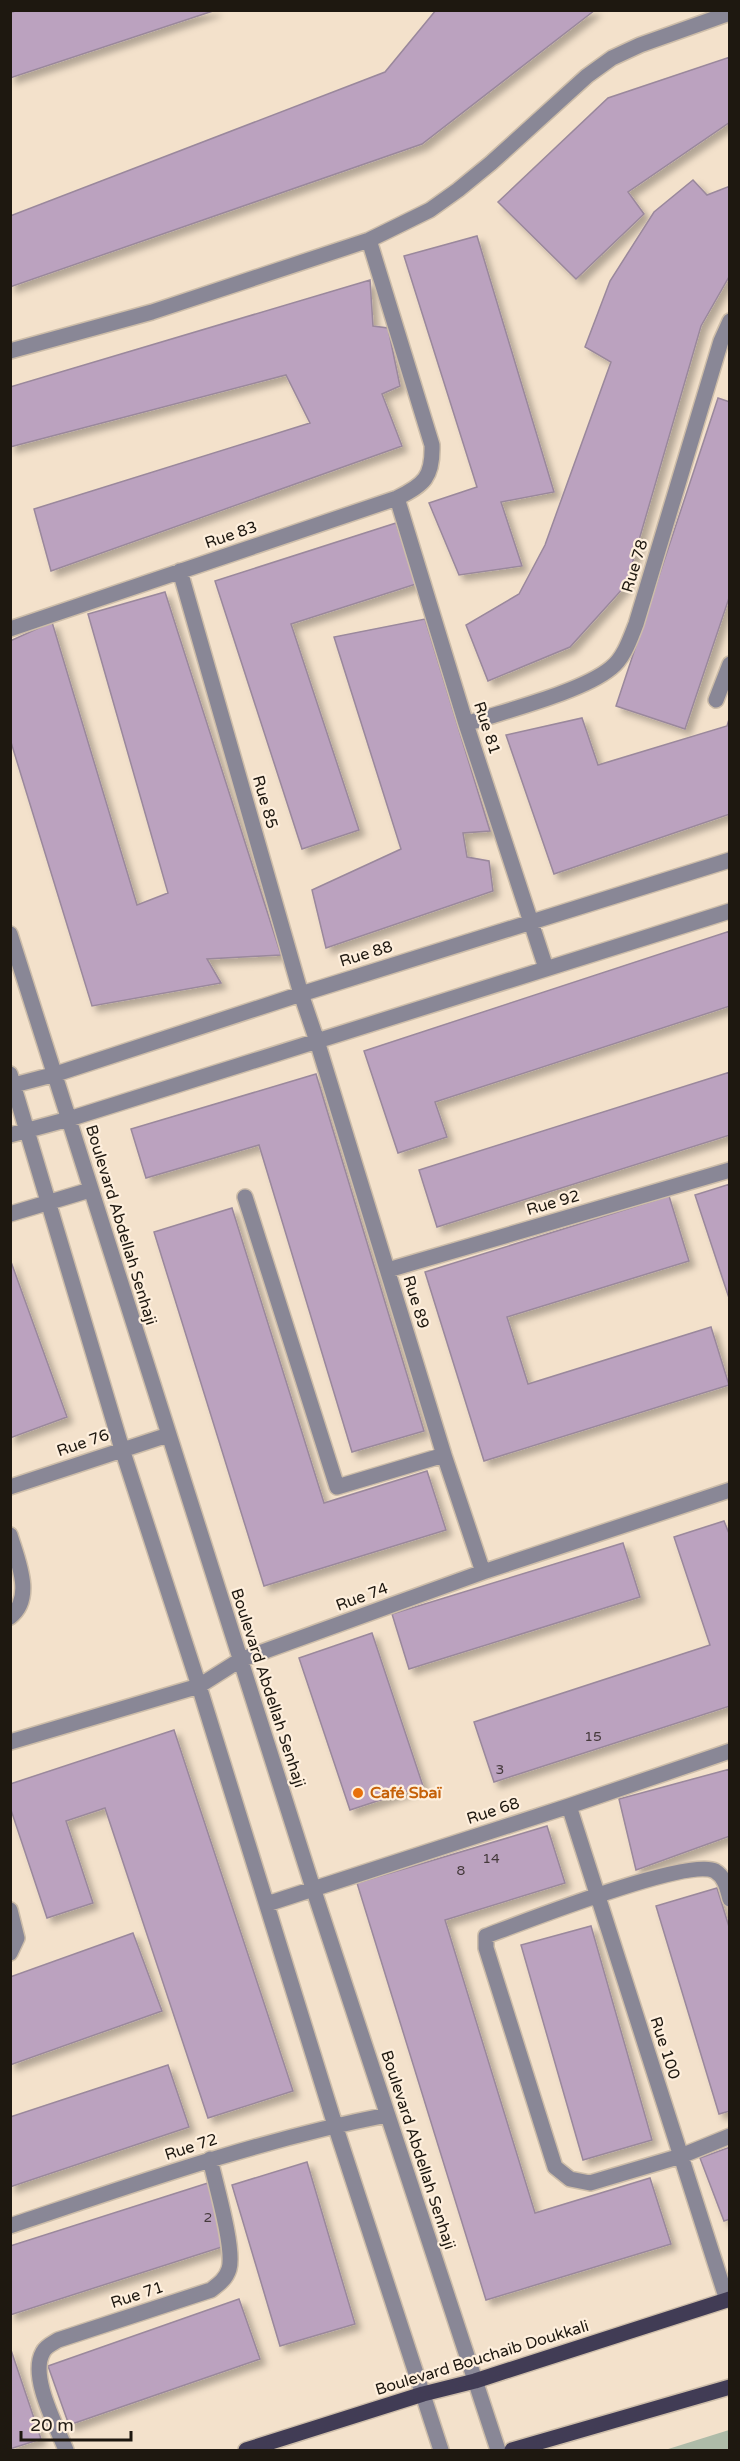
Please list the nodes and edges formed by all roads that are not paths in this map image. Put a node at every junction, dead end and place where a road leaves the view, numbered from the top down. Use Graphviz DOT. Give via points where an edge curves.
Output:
graph roads {
  1 [pos="729,13"];
  2 [pos="369,240"];
  3 [pos="729,321"];
  4 [pos="10,351"];
  5 [pos="397,498"];
  6 [pos="180,571"];
  7 [pos="10,629"];
  8 [pos="729,664"];
  9 [pos="717,700"];
  10 [pos="466,724"];
  11 [pos="729,860"];
  12 [pos="729,911"];
  13 [pos="532,921"];
  14 [pos="10,934"];
  15 [pos="546,968"];
  16 [pos="301,994"];
  17 [pos="317,1041"];
  18 [pos="56,1074"];
  19 [pos="12,1080"];
  20 [pos="69,1119"];
  21 [pos="27,1130"];
  22 [pos="10,1135"];
  23 [pos="729,1170"];
  24 [pos="90,1190"];
  25 [pos="245,1197"];
  26 [pos="49,1204"];
  27 [pos="10,1214"];
  28 [pos="387,1270"];
  29 [pos="168,1435"];
  30 [pos="122,1449"];
  31 [pos="444,1455"];
  32 [pos="10,1486"];
  33 [pos="729,1490"];
  34 [pos="10,1535"];
  35 [pos="483,1572"];
  36 [pos="10,1617"];
  37 [pos="240,1660"];
  38 [pos="199,1686"];
  39 [pos="10,1742"];
  40 [pos="729,1750"];
  41 [pos="569,1806"];
  42 [pos="313,1888"];
  43 [pos="597,1894"];
  44 [pos="729,1899"];
  45 [pos="267,1904"];
  46 [pos="10,1910"];
  47 [pos="10,1953"];
  48 [pos="387,2115"];
  49 [pos="335,2125"];
  50 [pos="729,2136"];
  51 [pos="681,2156"];
  52 [pos="210,2159"];
  53 [pos="10,2226"];
  54 [pos="728,2300"];
  55 [pos="475,2381"];
  56 [pos="729,2387"];
  57 [pos="423,2394"];
  58 [pos="66,2451"];
  59 [pos="246,2451"];
  60 [pos="441,2451"];
  61 [pos="498,2451"];
  62 [pos="512,2451"];
  1 -- 2 [label="street" via="612,58 491,163 430,210"];
  2 -- 4 [label="street" via="152,312"];
  2 -- 5 [label="street, Rue 83" via="432,445 433,464 426,478 417,489"];
  3 -- 10 [label="street, Rue 78" via="626,648 612,667 590,681"];
  5 -- 6 [label="street, Rue 83"];
  5 -- 10 [label="street, Rue 81"];
  6 -- 7 [label="street, Rue 83"];
  6 -- 16 [label="street, Rue 85"];
  8 -- 9 [label="street"];
  10 -- 13 [label="street, Rue 81"];
  11 -- 13 [label="street, Rue 88"];
  12 -- 15 [label="street"];
  13 -- 15 [label="street, Rue 81"];
  13 -- 16 [label="street, Rue 88"];
  14 -- 18 [label="street, Boulevard Abdellah Senhaji"];
  15 -- 17 [label="street"];
  16 -- 17 [label="street, Rue 85"];
  16 -- 18 [label="street, Rue 88"];
  17 -- 20 [label="street"];
  17 -- 28 [label="street, Rue 89"];
  18 -- 19 [label="street, Rue 88"];
  18 -- 20 [label="street, Boulevard Abdellah Senhaji"];
  19 -- 21 [label="street"];
  20 -- 21 [label="street"];
  20 -- 24 [label="street, Boulevard Abdellah Senhaji"];
  21 -- 22 [label="street"];
  21 -- 26 [label="street"];
  23 -- 28 [label="street, Rue 92"];
  24 -- 26 [label="street"];
  24 -- 29 [label="street, Boulevard Abdellah Senhaji"];
  25 -- 31 [label="street" via="337,1487"];
  26 -- 27 [label="street"];
  26 -- 30 [label="street"];
  28 -- 31 [label="street, Rue 89"];
  29 -- 30 [label="street, Rue 76"];
  29 -- 37 [label="street, Boulevard Abdellah Senhaji"];
  30 -- 32 [label="street, Rue 76"];
  30 -- 38 [label="street"];
  31 -- 35 [label="street, Rue 89"];
  33 -- 35 [label="street, Rue 74"];
  34 -- 36 [label="street" via="23,1580 22,1598 17,1612"];
  35 -- 37 [label="street, Rue 74"];
  37 -- 38 [label="street, Rue 74"];
  37 -- 42 [label="street, Boulevard Abdellah Senhaji"];
  38 -- 39 [label="street, Rue 74"];
  38 -- 45 [label="street"];
  40 -- 41 [label="street, Rue 68"];
  41 -- 42 [label="street, Rue 68"];
  41 -- 43 [label="street, Rue 100"];
  42 -- 45 [label="street, Rue 68"];
  42 -- 48 [label="street, Boulevard Abdellah Senhaji"];
  43 -- 44 [label="street" via="694,1869 714,1870 724,1879"];
  43 -- 51 [label="street, Rue 100"];
  43 -- 51 [label="street" via="486,1936 486,1948 555,2167 570,2179 590,2183"];
  45 -- 49 [label="street"];
  46 -- 47 [label="street" via="17,1938"];
  48 -- 49 [label="street, Rue 72"];
  48 -- 55 [label="street, Boulevard Abdellah Senhaji"];
  49 -- 52 [label="street, Rue 72"];
  49 -- 57 [label="street"];
  50 -- 51 [label="street"];
  51 -- 54 [label="street, Rue 100"];
  52 -- 53 [label="street, Rue 72"];
  52 -- 58 [label="street, Rue 71" via="229,2249 229,2270 211,2290 58,2340 44,2349 38,2362 38,2379"];
  54 -- 55 [label="main road, Boulevard Bouchaib Doukkali"];
  55 -- 57 [label="main road, Boulevard Bouchaib Doukkali"];
  55 -- 61 [label="street, Boulevard Abdellah Senhaji"];
  56 -- 62 [label="main road"];
  57 -- 59 [label="main road, Boulevard Bouchaib Doukkali"];
  57 -- 60 [label="street"];
}
